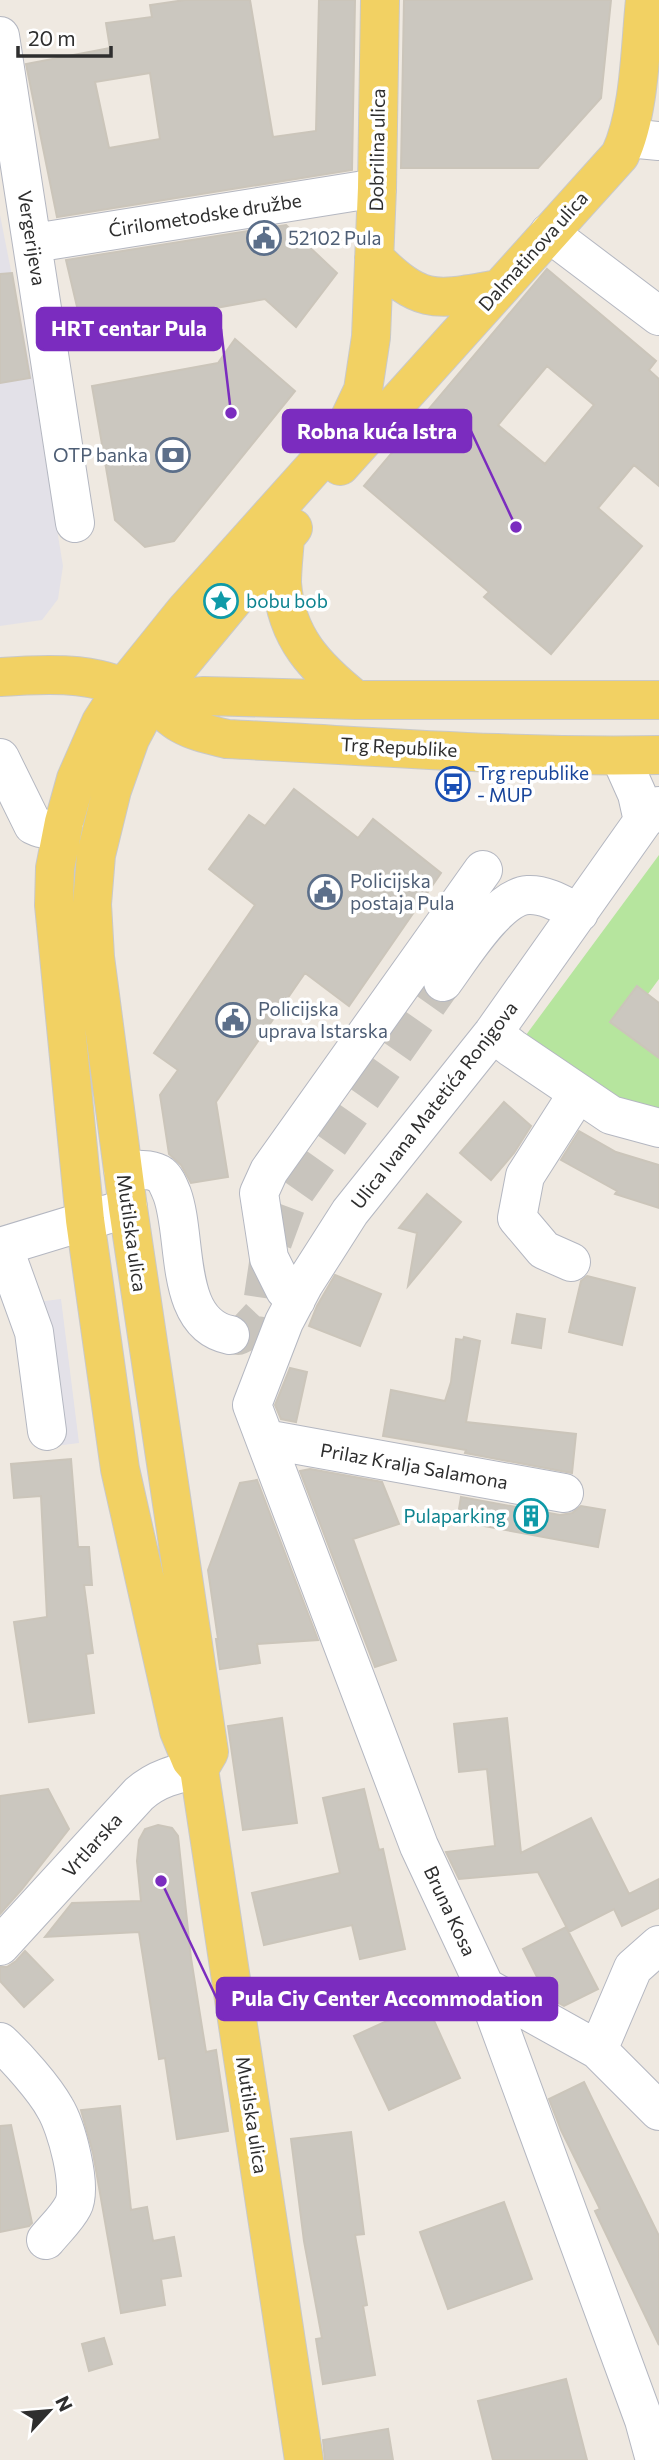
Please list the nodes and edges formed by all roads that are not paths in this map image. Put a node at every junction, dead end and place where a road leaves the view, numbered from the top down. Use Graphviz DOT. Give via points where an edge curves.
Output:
graph roads {
  1 [pos="380,0"];
  2 [pos="645,0"];
  3 [pos="0,36"];
  4 [pos="643,140"];
  5 [pos="377,188"];
  6 [pos="549,233"];
  7 [pos="34,243"];
  8 [pos="374,258"];
  9 [pos="499,289"];
  10 [pos="659,316"];
  11 [pos="332,461"];
  12 [pos="75,523"];
  13 [pos="285,538"];
  14 [pos="0,677"];
  15 [pos="137,695"];
  16 [pos="356,700"];
  17 [pos="657,700"];
  18 [pos="659,755"];
  19 [pos="620,756"];
  20 [pos="0,758"];
  21 [pos="651,814"];
  22 [pos="64,822"];
  23 [pos="483,870"];
  24 [pos="579,913"];
  25 [pos="443,982"];
  26 [pos="494,1033"];
  27 [pos="578,1093"];
  28 [pos="659,1128"];
  29 [pos="123,1169"];
  30 [pos="128,1208"];
  31 [pos="85,1220"];
  32 [pos="1,1247"];
  33 [pos="571,1262"];
  34 [pos="296,1300"];
  35 [pos="230,1335"];
  36 [pos="258,1422"];
  37 [pos="47,1431"];
  38 [pos="564,1493"];
  39 [pos="199,1769"];
  40 [pos="659,1945"];
  41 [pos="0,1946"];
  42 [pos="485,1987"];
  43 [pos="0,2042"];
  44 [pos="598,2050"];
  45 [pos="659,2110"];
  46 [pos="46,2240"];
  47 [pos="304,2460"];
  48 [pos="655,2460"];
  1 -- 5 [label="main road, Dobrilina ulica"];
  2 -- 4 [label="main road, Dalmatinova ulica" via="633,116"];
  3 -- 7 [label="street, Vergerijeva"];
  4 -- 6 [label="main road, Dalmatinova ulica" via="620,155"];
  5 -- 7 [label="street, Ćirilometodske družbe"];
  5 -- 8 [label="main road, Dobrilina ulica"];
  6 -- 9 [label="main road, Dalmatinova ulica"];
  6 -- 10 [label="street"];
  7 -- 12 [label="street, Vergerijeva"];
  8 -- 9 [label="main road" via="409,289 425,296 455,297"];
  8 -- 11 [label="main road, Dobrilina ulica" via="371,337 363,390"];
  9 -- 11 [label="main road, Dalmatinova ulica"];
  11 -- 13 [label="main road"];
  11 -- 15 [label="main road" via="185,611"];
  13 -- 15 [label="main road"];
  13 -- 16 [label="main road" via="282,581 295,631 310,659"];
  14 -- 15 [label="main road" via="86,676"];
  15 -- 16 [label="main road"];
  15 -- 19 [label="main road, Trg Republike" via="181,724 227,738"];
  15 -- 22 [label="main road" via="101,722 87,749"];
  15 -- 29 [label="main road, Mutilska ulica" via="130,739 111,790 96,855 92,904"];
  16 -- 17 [label="main road"];
  18 -- 19 [label="main road, Trg Republike"];
  19 -- 21 [label="street"];
  20 -- 22 [label="street" via="33,825 43,830"];
  21 -- 24 [label="street, Ulica Ivana Matetića Ronjgova"];
  22 -- 31 [label="main road, Mutilska ulica" via="54,905"];
  23 -- 34 [label="street" via="269,1171 259,1193 269,1258 285,1290"];
  24 -- 25 [label="street" via="537,895 510,901"];
  24 -- 26 [label="street, Ulica Ivana Matetića Ronjgova"];
  26 -- 27 [label="street"];
  26 -- 34 [label="street, Ulica Ivana Matetića Ronjgova" via="350,1212"];
  27 -- 28 [label="street" via="611,1115"];
  27 -- 33 [label="street" via="525,1176 517,1217 544,1250"];
  29 -- 30 [label="main road, Mutilska ulica"];
  29 -- 35 [label="street" via="153,1171 169,1186 180,1225 189,1296 200,1319"];
  30 -- 31 [label="street"];
  30 -- 39 [label="main road, Mutilska ulica" via="209,1752"];
  31 -- 32 [label="street"];
  31 -- 39 [label="main road, Mutilska ulica" via="120,1469 179,1731"];
  32 -- 37 [label="street" via="34,1332"];
  34 -- 36 [label="street, Ulica Ivana Matetića Ronjgova" via="284,1322"];
  36 -- 38 [label="street, Prilaz Kralja Salamona"];
  36 -- 42 [label="street, Bruna Kosa" via="419,1846"];
  39 -- 41 [label="street, Vrtlarska" via="150,1784"];
  39 -- 47 [label="main road, Mutilska ulica"];
  40 -- 44 [label="street" via="633,1968"];
  42 -- 44 [label="street"];
  42 -- 48 [label="street, Bruna Kosa" via="645,2420"];
  43 -- 46 [label="street" via="55,2108 71,2149 74,2205"];
  44 -- 45 [label="street"];
}
